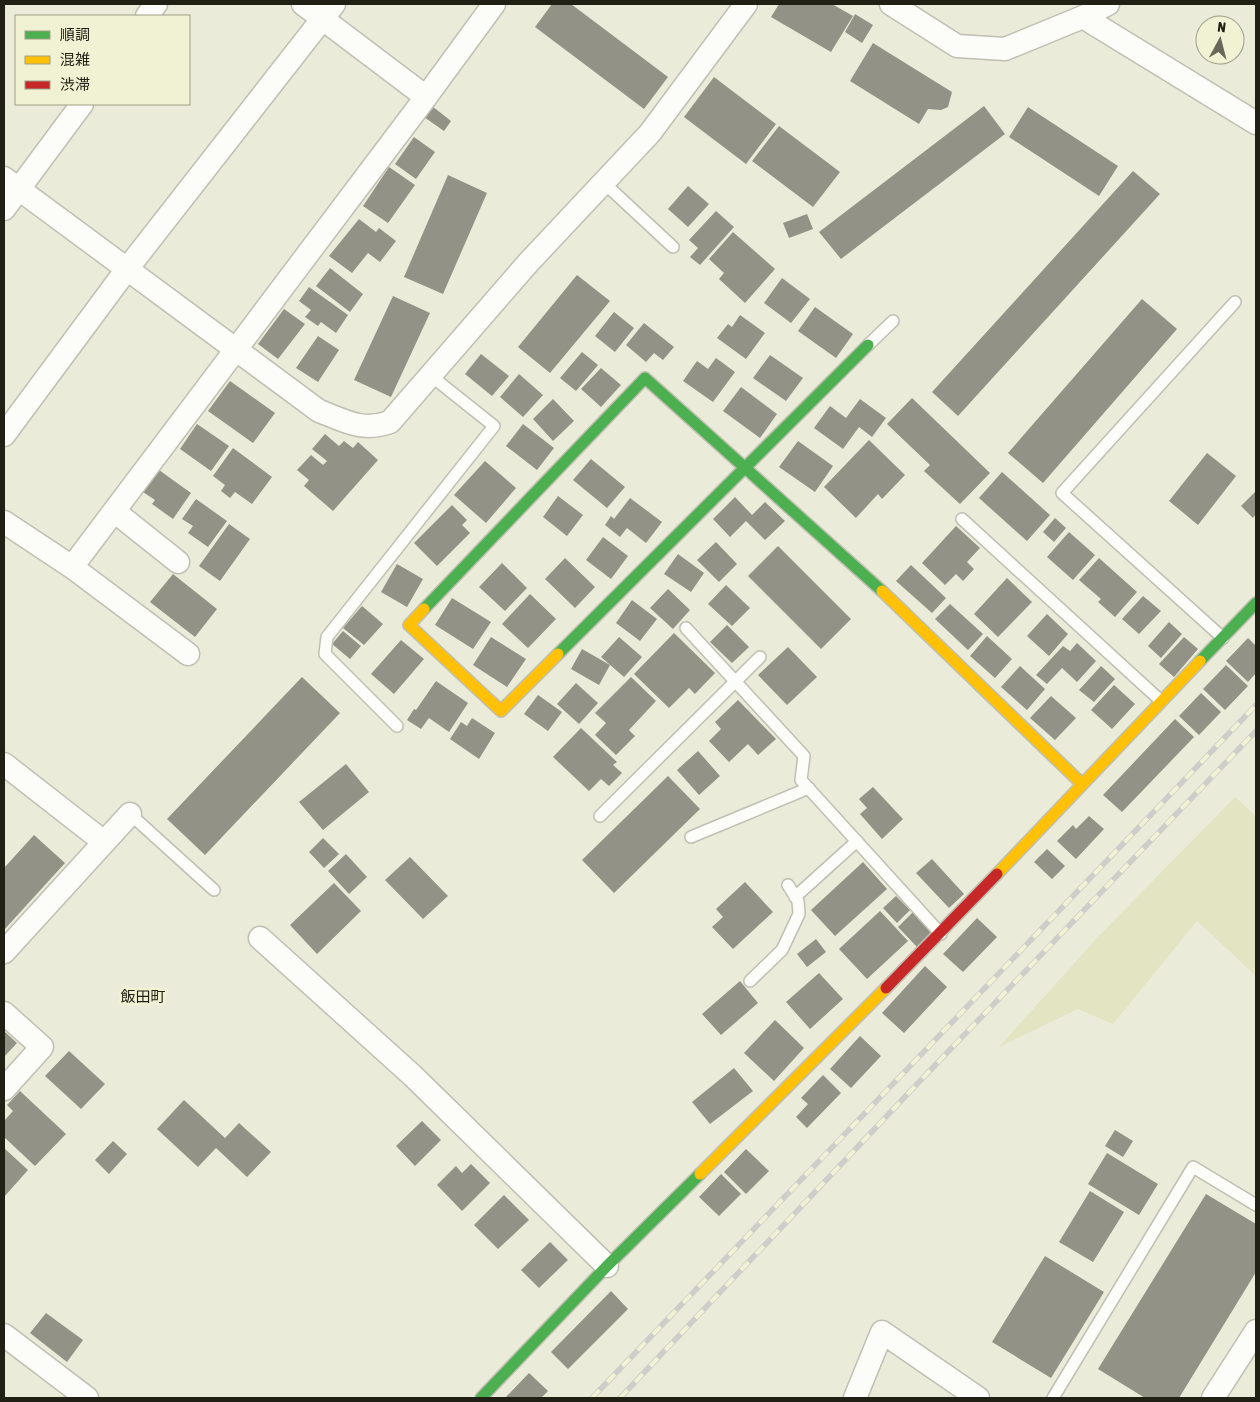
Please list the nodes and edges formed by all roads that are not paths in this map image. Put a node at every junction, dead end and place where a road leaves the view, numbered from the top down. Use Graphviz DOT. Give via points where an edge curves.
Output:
graph roads {
  1 [pos="156,4"];
  2 [pos="304,4"];
  3 [pos="494,4"];
  4 [pos="746,4"];
  5 [pos="891,4"];
  6 [pos="1108,4"];
  7 [pos="329,11"];
  8 [pos="148,15"];
  9 [pos="1083,17"];
  10 [pos="426,97"];
  11 [pos="81,105"];
  12 [pos="1256,123"];
  13 [pos="603,182"];
  14 [pos="11,183"];
  15 [pos="4,209"];
  16 [pos="673,246"];
  17 [pos="127,269"];
  18 [pos="1236,302"];
  19 [pos="893,321"];
  20 [pos="868,345"];
  21 [pos="234,350"];
  22 [pos="430,375"];
  23 [pos="4,435"];
  24 [pos="746,466"];
  25 [pos="114,511"];
  26 [pos="962,519"];
  27 [pos="4,522"];
  28 [pos="178,562"];
  29 [pos="72,567"];
  30 [pos="1256,603"];
  31 [pos="686,628"];
  32 [pos="1223,638"];
  33 [pos="188,654"];
  34 [pos="760,657"];
  35 [pos="735,682"];
  36 [pos="1161,702"];
  37 [pos="397,726"];
  38 [pos="4,764"];
  39 [pos="1081,783"];
  40 [pos="809,788"];
  41 [pos="130,814"];
  42 [pos="600,816"];
  43 [pos="691,837"];
  44 [pos="857,841"];
  45 [pos="104,842"];
  46 [pos="788,885"];
  47 [pos="214,890"];
  48 [pos="795,897"];
  49 [pos="941,934"];
  50 [pos="260,938"];
  51 [pos="4,952"];
  52 [pos="750,981"];
  53 [pos="4,1012"];
  54 [pos="4,1089"];
  55 [pos="1256,1205"];
  56 [pos="607,1266"];
  57 [pos="1256,1331"];
  58 [pos="4,1335"];
  59 [pos="86,1398"];
  60 [pos="481,1398"];
  61 [pos="855,1398"];
  62 [pos="978,1398"];
  63 [pos="1053,1398"];
  64 [pos="1213,1398"];
  1 -- 8 [label="street"];
  2 -- 7 [label="street"];
  3 -- 10 [label="street"];
  4 -- 13 [label="street" via="650,133"];
  5 -- 9 [label="street" via="957,46 1005,49"];
  6 -- 9 [label="street"];
  7 -- 10 [label="street"];
  7 -- 17 [label="street"];
  9 -- 12 [label="street"];
  10 -- 21 [label="street"];
  11 -- 14 [label="street"];
  13 -- 16 [label="lane"];
  13 -- 22 [label="street"];
  14 -- 15 [label="street"];
  14 -- 17 [label="street"];
  17 -- 21 [label="street"];
  17 -- 23 [label="street"];
  18 -- 32 [label="lane" via="1062,493"];
  19 -- 20 [label="lane"];
  20 -- 24 [label="street"];
  21 -- 22 [label="street" via="319,411 363,428 390,422"];
  21 -- 25 [label="street"];
  22 -- 37 [label="lane" via="494,426 327,637 325,654"];
  24 -- 24 [label="street" via="501,711 408,625 645,378"];
  24 -- 39 [label="street" via="850,560"];
  25 -- 28 [label="street"];
  25 -- 29 [label="street"];
  26 -- 36 [label="lane"];
  27 -- 29 [label="street"];
  29 -- 33 [label="street"];
  30 -- 32 [label="street"];
  31 -- 35 [label="lane"];
  32 -- 36 [label="street"];
  34 -- 35 [label="lane"];
  35 -- 40 [label="lane" via="804,756 801,780"];
  35 -- 42 [label="lane"];
  36 -- 39 [label="street"];
  38 -- 45 [label="street"];
  39 -- 49 [label="street"];
  40 -- 43 [label="lane"];
  40 -- 44 [label="lane"];
  41 -- 45 [label="street"];
  41 -- 47 [label="lane"];
  44 -- 48 [label="lane"];
  44 -- 49 [label="lane"];
  45 -- 51 [label="street"];
  46 -- 48 [label="lane"];
  48 -- 52 [label="lane" via="798,914 782,950"];
  49 -- 56 [label="street"];
  50 -- 56 [label="street" via="413,1076"];
  53 -- 54 [label="street" via="42,1047"];
  55 -- 63 [label="lane" via="1193,1167"];
  56 -- 60 [label="street"];
  57 -- 64 [label="street"];
  58 -- 59 [label="street"];
  61 -- 62 [label="street" via="882,1332"];
}
